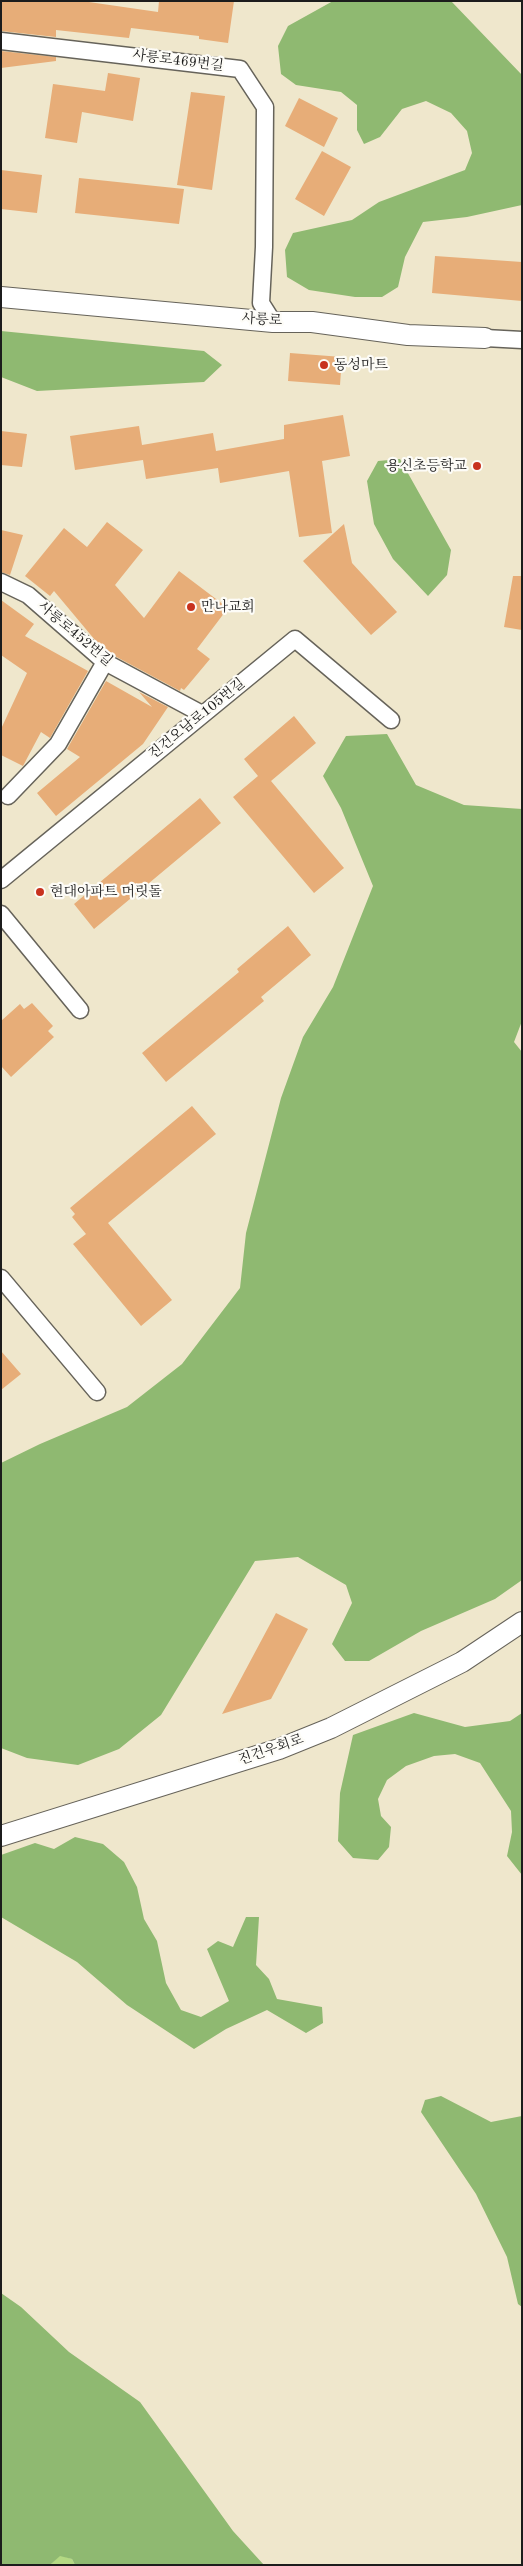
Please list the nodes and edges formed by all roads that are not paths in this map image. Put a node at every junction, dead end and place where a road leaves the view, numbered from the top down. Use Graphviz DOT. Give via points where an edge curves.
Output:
graph roads {
  1 [pos="1,41"];
  2 [pos="1,296"];
  3 [pos="273,322"];
  4 [pos="485,338"];
  5 [pos="522,340"];
  6 [pos="1,582"];
  7 [pos="105,662"];
  8 [pos="202,714"];
  9 [pos="391,720"];
  10 [pos="8,796"];
  11 [pos="1,880"];
  12 [pos="1,914"];
  13 [pos="80,1010"];
  14 [pos="1,1278"];
  15 [pos="97,1392"];
  16 [pos="522,1622"];
  17 [pos="1,1836"];
  1 -- 3 [label="street, 사릉로469번길" via="240,69 265,107 261,303"];
  2 -- 3 [label="street, 사릉로"];
  3 -- 4 [label="street, 사릉로" via="312,322 408,335"];
  4 -- 5 [label="street, 사릉로"];
  6 -- 7 [label="street, 사릉로452번길" via="28,594"];
  7 -- 8 [label="street, 사릉로452번길"];
  7 -- 10 [label="street" via="58,744"];
  8 -- 9 [label="street, 진건오남로105번길" via="295,638"];
  8 -- 11 [label="street, 진건오남로105번길"];
  12 -- 13 [label="street"];
  14 -- 15 [label="street"];
  16 -- 17 [label="street, 진건우회로" via="462,1662 332,1728 279,1749"];
}
